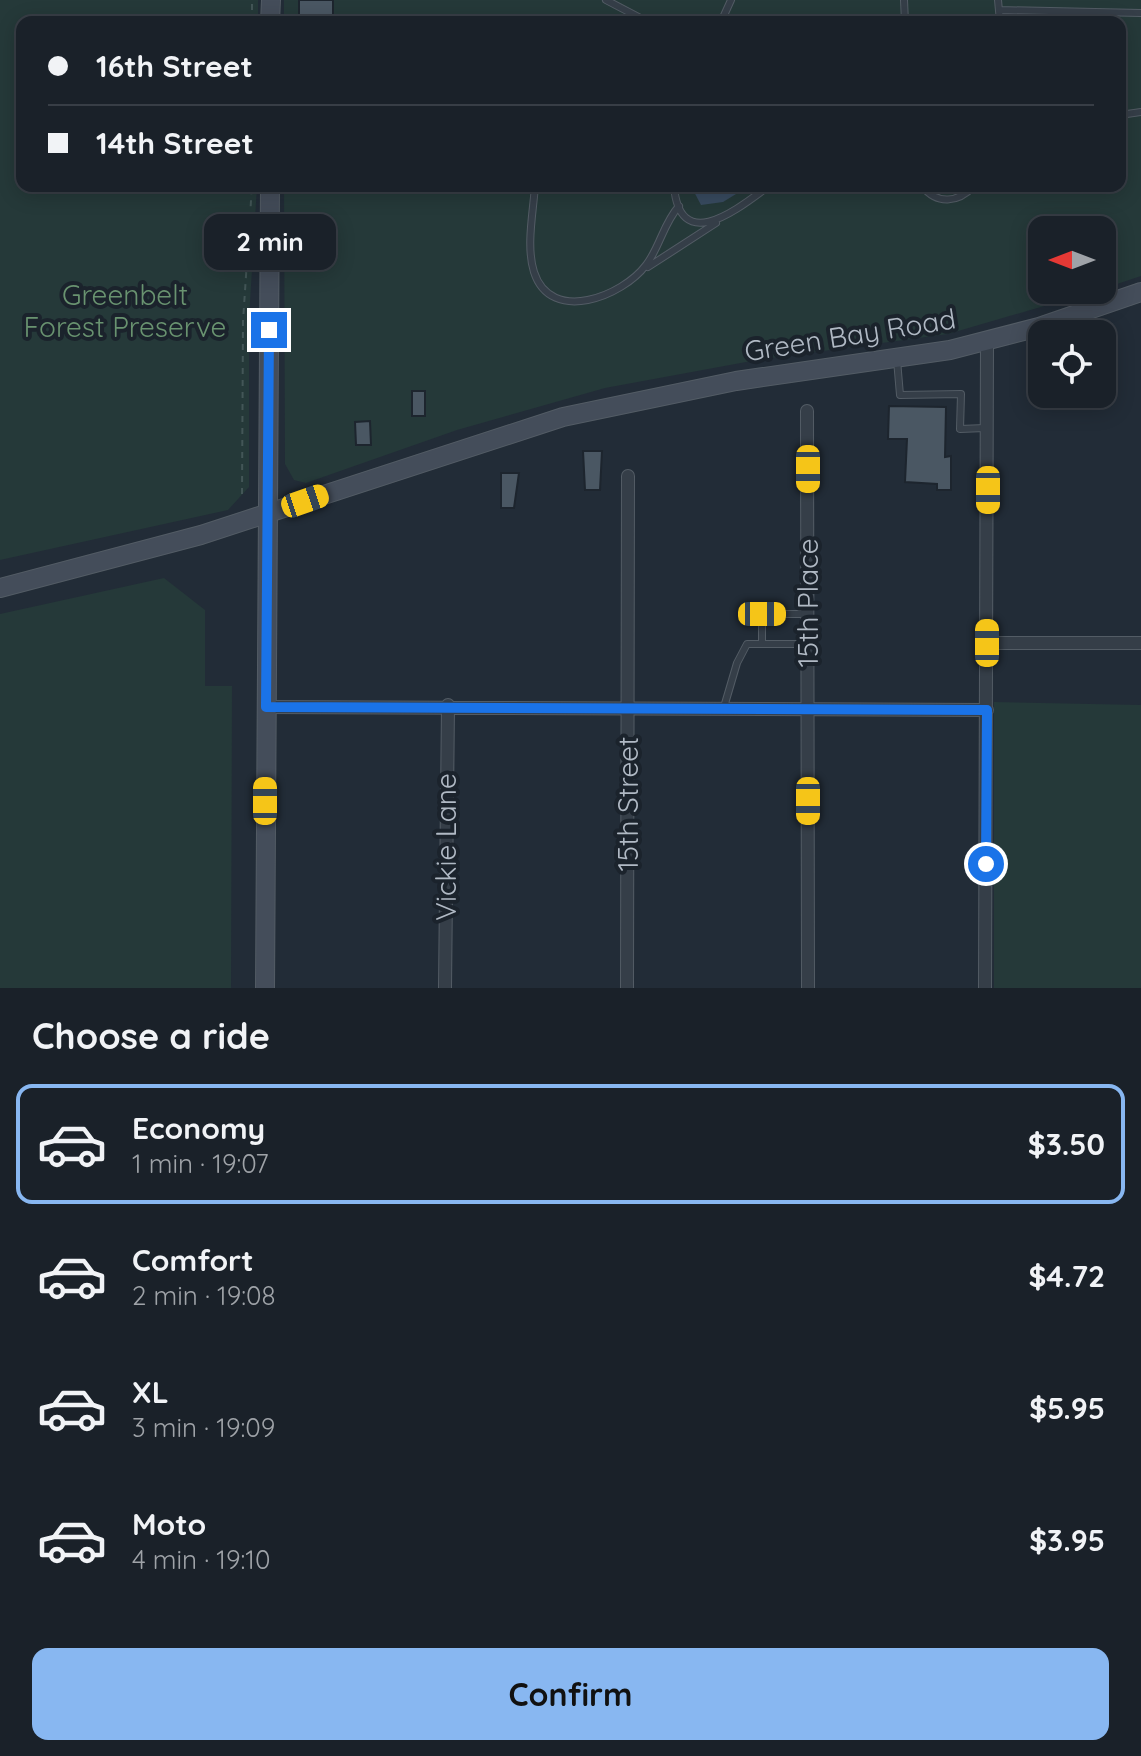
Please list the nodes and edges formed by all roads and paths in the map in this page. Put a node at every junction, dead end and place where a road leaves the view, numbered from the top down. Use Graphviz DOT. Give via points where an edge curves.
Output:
graph roads {
  1 [pos="606,0"];
  2 [pos="998,0"];
  3 [pos="999,10"];
  4 [pos="1141,13"];
  5 [pos="637,16"];
  6 [pos="1000,16"];
  7 [pos="252,192"];
  8 [pos="270,192"];
  9 [pos="535,192"];
  10 [pos="676,192"];
  11 [pos="760,192"];
  12 [pos="927,192"];
  13 [pos="967,192"];
  14 [pos="679,206"];
  15 [pos="719,221"];
  16 [pos="639,273"];
  17 [pos="1141,292"];
  18 [pos="987,342"];
  19 [pos="897,360"];
  20 [pos="807,411"];
  21 [pos="989,428"];
  22 [pos="628,476"];
  23 [pos="242,494"];
  24 [pos="267,514"];
  25 [pos="0,588"];
  26 [pos="808,614"];
  27 [pos="987,643"];
  28 [pos="1135,643"];
  29 [pos="762,644"];
  30 [pos="808,644"];
  31 [pos="448,705"];
  32 [pos="266,707"];
  33 [pos="628,707"];
  34 [pos="724,707"];
  35 [pos="808,708"];
  36 [pos="987,710"];
  37 [pos="265,988"];
  38 [pos="445,988"];
  39 [pos="627,988"];
  40 [pos="808,988"];
  41 [pos="985,988"];
  1 -- 5 [label="lane"];
  2 -- 3 [label="lane"];
  3 -- 4 [label="lane"];
  3 -- 6 [label="lane"];
  7 -- 23 [label="path" via="243,321"];
  8 -- 24 [label="main road"];
  9 -- 16 [label="lane" via="532,257 537,279 548,293 586,301"];
  10 -- 14 [label="lane"];
  11 -- 15 [label="lane"];
  12 -- 13 [label="lane" via="947,201"];
  14 -- 15 [label="lane" via="694,221"];
  14 -- 16 [label="lane"];
  15 -- 16 [label="lane"];
  17 -- 18 [label="main road, Green Bay Road"];
  18 -- 19 [label="main road, Green Bay Road"];
  18 -- 21 [label="street"];
  19 -- 21 [label="lane" via="900,395 961,394 960,429"];
  19 -- 24 [label="main road, Green Bay Road" via="720,384 563,417"];
  20 -- 26 [label="street, 15th Place"];
  21 -- 27 [label="street"];
  22 -- 33 [label="street, 15th Street"];
  24 -- 25 [label="main road, Green Bay Road"];
  24 -- 32 [label="main road"];
  26 -- 29 [label="lane" via="762,614"];
  26 -- 30 [label="street, 15th Place"];
  27 -- 28 [label="street"];
  27 -- 36 [label="street"];
  29 -- 30 [label="lane"];
  29 -- 34 [label="lane" via="747,644"];
  30 -- 35 [label="street, 15th Place"];
  31 -- 32 [label="street"];
  31 -- 33 [label="street"];
  31 -- 38 [label="street, Vickie Lane"];
  32 -- 37 [label="main road"];
  33 -- 34 [label="street"];
  33 -- 39 [label="street, 15th Street"];
  34 -- 35 [label="street"];
  35 -- 36 [label="street"];
  35 -- 40 [label="street, 15th Place"];
  36 -- 41 [label="street"];
}
